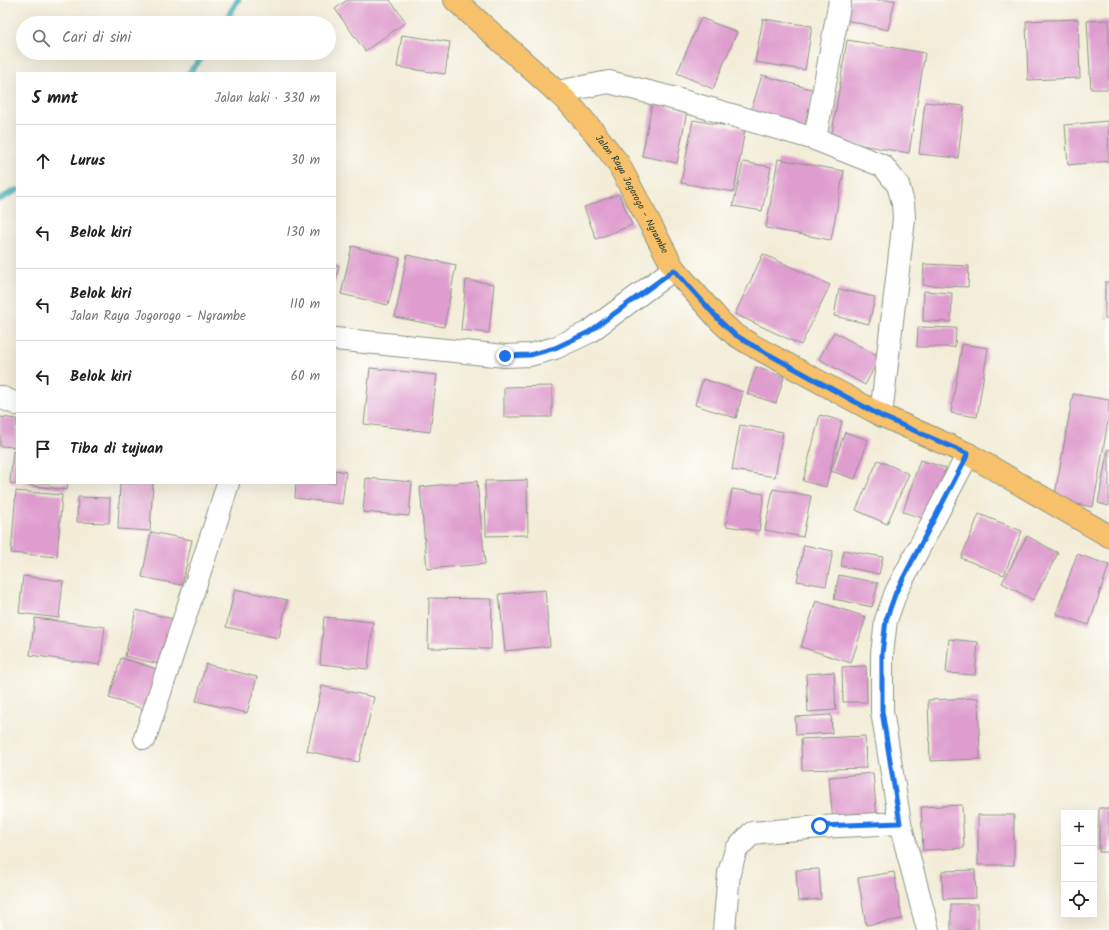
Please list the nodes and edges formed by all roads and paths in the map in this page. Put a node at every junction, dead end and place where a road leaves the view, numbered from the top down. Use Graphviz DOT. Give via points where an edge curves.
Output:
graph roads {
  1 [pos="455,0"];
  2 [pos="840,0"];
  3 [pos="557,92"];
  4 [pos="815,139"];
  5 [pos="674,270"];
  6 [pos="336,339"];
  7 [pos="0,398"];
  8 [pos="16,404"];
  9 [pos="881,416"];
  10 [pos="968,454"];
  11 [pos="228,484"];
  12 [pos="1109,536"];
  13 [pos="144,738"];
  14 [pos="900,823"];
  15 [pos="724,930"];
  16 [pos="928,930"];
  1 -- 3 [label="main road, Jalan Raya Jogorogo - Ngrambe"];
  2 -- 4 [label="street"];
  3 -- 4 [label="street" via="609,82"];
  3 -- 5 [label="main road, Jalan Raya Jogorogo - Ngrambe" via="618,163"];
  4 -- 9 [label="street" via="883,166 898,185 903,203 904,219"];
  5 -- 6 [label="street" via="589,332 555,348 530,355 505,356"];
  5 -- 9 [label="main road, Jalan Raya Jogorogo - Ngrambe" via="734,334"];
  7 -- 8 [label="street"];
  9 -- 10 [label="main road, Jalan Raya Jogorogo - Ngrambe"];
  10 -- 12 [label="main road, Jalan Raya Jogorogo - Ngrambe"];
  10 -- 14 [label="street" via="896,592 886,620 882,654 882,711"];
  11 -- 13 [label="street"];
  14 -- 15 [label="street" via="820,826 752,833 736,850 729,873"];
  14 -- 16 [label="street"];
}
